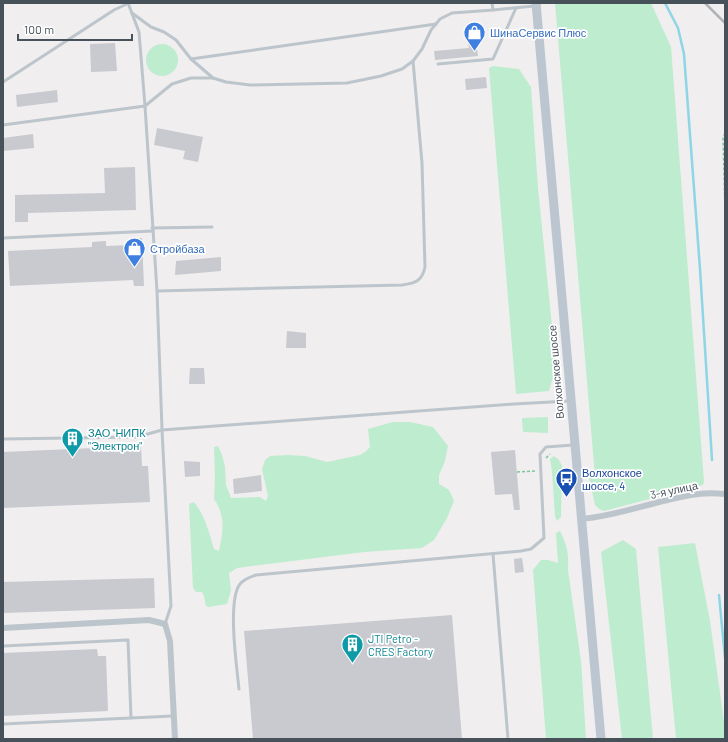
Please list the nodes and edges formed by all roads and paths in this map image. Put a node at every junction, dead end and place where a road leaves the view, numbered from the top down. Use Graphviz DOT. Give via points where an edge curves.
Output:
graph roads {
  1 [pos="128,3"];
  2 [pos="492,3"];
  3 [pos="536,4"];
  4 [pos="516,8"];
  5 [pos="493,10"];
  6 [pos="130,12"];
  7 [pos="436,24"];
  8 [pos="192,59"];
  9 [pos="413,61"];
  10 [pos="438,64"];
  11 [pos="213,78"];
  12 [pos="3,82"];
  13 [pos="145,106"];
  14 [pos="3,125"];
  15 [pos="725,134"];
  16 [pos="725,209"];
  17 [pos="212,227"];
  18 [pos="153,230"];
  19 [pos="3,238"];
  20 [pos="156,290"];
  21 [pos="571,401"];
  22 [pos="162,430"];
  23 [pos="3,439"];
  24 [pos="575,444"];
  25 [pos="725,494"];
  26 [pos="581,519"];
  27 [pos="493,554"];
  28 [pos="165,624"];
  29 [pos="3,628"];
  30 [pos="3,646"];
  31 [pos="239,689"];
  32 [pos="174,716"];
  33 [pos="131,718"];
  34 [pos="3,724"];
  35 [pos="175,739"];
  36 [pos="508,739"];
  37 [pos="601,739"];
  1 -- 6 [label="lane"];
  1 -- 12 [label="lane"];
  2 -- 5 [label="lane"];
  3 -- 4 [label="lane"];
  3 -- 21 [label="main road, Волхонское шоссе"];
  4 -- 5 [label="lane"];
  4 -- 10 [label="lane" via="493,59"];
  5 -- 7 [label="lane" via="452,12"];
  6 -- 8 [label="lane" via="176,40"];
  6 -- 13 [label="lane" via="139,32"];
  7 -- 8 [label="lane"];
  7 -- 9 [label="lane"];
  8 -- 11 [label="lane"];
  9 -- 11 [label="lane" via="402,69 347,83 250,85"];
  9 -- 20 [label="lane" via="422,171 425,267 419,279 413,284 402,285"];
  11 -- 13 [label="lane" via="191,78 172,84"];
  13 -- 14 [label="lane"];
  13 -- 18 [label="lane"];
  15 -- 16 [label="path"];
  17 -- 18 [label="lane"];
  18 -- 19 [label="lane"];
  18 -- 20 [label="lane"];
  20 -- 22 [label="lane"];
  21 -- 22 [label="lane"];
  21 -- 24 [label="main road, Волхонское шоссе"];
  22 -- 23 [label="lane" via="137,437"];
  22 -- 28 [label="lane" via="171,606"];
  24 -- 26 [label="main road, Волхонское шоссе"];
  24 -- 27 [label="lane" via="546,447 540,454 544,538 532,549"];
  25 -- 26 [label="street, 3-я улица" via="692,494 598,518"];
  26 -- 37 [label="main road, Волхонское шоссе"];
  27 -- 31 [label="lane" via="256,575 247,578 240,583 235,592 233,618"];
  27 -- 36 [label="lane"];
  28 -- 29 [label="street" via="149,620"];
  28 -- 32 [label="street" via="170,641"];
  30 -- 33 [label="lane" via="128,640"];
  32 -- 33 [label="lane"];
  32 -- 35 [label="street"];
  33 -- 34 [label="lane"];
}
